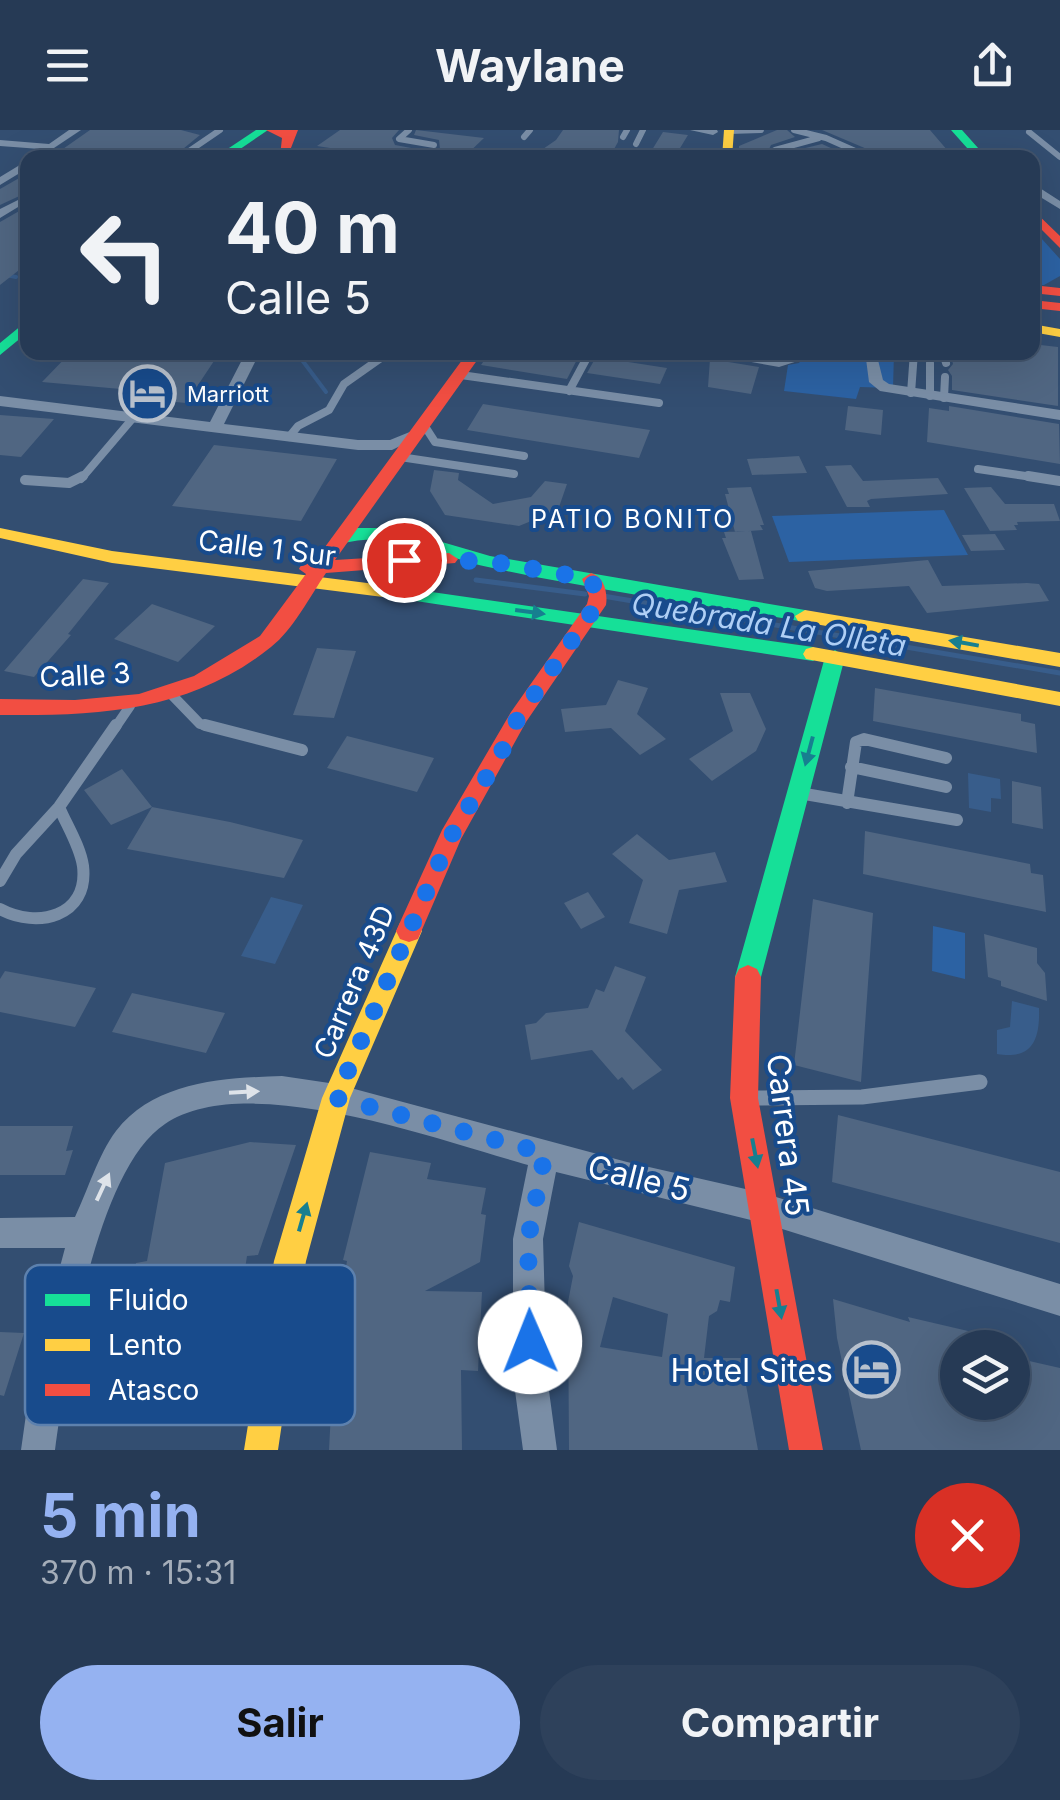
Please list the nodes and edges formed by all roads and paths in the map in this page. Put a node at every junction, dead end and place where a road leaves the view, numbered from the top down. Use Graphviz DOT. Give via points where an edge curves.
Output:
graph roads {
  1 [pos="76,130"];
  2 [pos="220,130"];
  3 [pos="409,130"];
  4 [pos="530,130"];
  5 [pos="627,130"];
  6 [pos="642,130"];
  7 [pos="761,130"];
  8 [pos="794,130"];
  9 [pos="834,130"];
  10 [pos="956,130"];
  11 [pos="980,130"];
  12 [pos="716,131"];
  13 [pos="1030,132"];
  14 [pos="811,135"];
  15 [pos="283,137"];
  16 [pos="524,137"];
  17 [pos="823,137"];
  18 [pos="623,138"];
  19 [pos="0,143"];
  20 [pos="636,144"];
  21 [pos="434,145"];
  22 [pos="51,147"];
  23 [pos="47,150"];
  24 [pos="191,150"];
  25 [pos="243,150"];
  26 [pos="256,150"];
  27 [pos="321,150"];
  28 [pos="775,150"];
  29 [pos="853,150"];
  30 [pos="975,150"];
  31 [pos="996,150"];
  32 [pos="1060,157"];
  33 [pos="1040,198"];
  34 [pos="1040,221"];
  35 [pos="1060,222"];
  36 [pos="1060,244"];
  37 [pos="20,309"];
  38 [pos="0,328"];
  39 [pos="20,332"];
  40 [pos="0,351"];
  41 [pos="249,360"];
  42 [pos="378,360"];
  43 [pos="471,360"];
  44 [pos="586,360"];
  45 [pos="753,360"];
  46 [pos="792,360"];
  47 [pos="870,360"];
  48 [pos="914,360"];
  49 [pos="930,363"];
  50 [pos="461,375"];
  51 [pos="945,377"];
  52 [pos="569,391"];
  53 [pos="912,393"];
  54 [pos="937,397"];
  55 [pos="0,401"];
  56 [pos="659,404"];
  57 [pos="1060,415"];
  58 [pos="132,418"];
  59 [pos="214,429"];
  60 [pos="421,429"];
  61 [pos="289,437"];
  62 [pos="358,445"];
  63 [pos="524,456"];
  64 [pos="400,457"];
  65 [pos="978,469"];
  66 [pos="514,474"];
  67 [pos="25,480"];
  68 [pos="383,480"];
  69 [pos="1060,481"];
  70 [pos="0,518"];
  71 [pos="397,532"];
  72 [pos="0,533"];
  73 [pos="340,540"];
  74 [pos="488,561"];
  75 [pos="314,577"];
  76 [pos="591,579"];
  77 [pos="477,605"];
  78 [pos="582,620"];
  79 [pos="835,657"];
  80 [pos="1060,660"];
  81 [pos="172,694"];
  82 [pos="1060,699"];
  83 [pos="0,706"];
  84 [pos="130,706"];
  85 [pos="302,750"];
  86 [pos="946,758"];
  87 [pos="852,767"];
  88 [pos="946,786"];
  89 [pos="798,793"];
  90 [pos="846,803"];
  91 [pos="59,806"];
  92 [pos="957,820"];
  93 [pos="0,881"];
  94 [pos="0,909"];
  95 [pos="980,1082"];
  96 [pos="336,1098"];
  97 [pos="744,1098"];
  98 [pos="545,1153"];
  99 [pos="764,1208"];
  100 [pos="84,1232"];
  101 [pos="0,1233"];
  102 [pos="76,1265"];
  103 [pos="289,1265"];
  104 [pos="1060,1300"];
  105 [pos="42,1425"];
  106 [pos="266,1425"];
  107 [pos="38,1450"];
  108 [pos="262,1450"];
  109 [pos="540,1450"];
  110 [pos="806,1450"];
  1 -- 22 [label="street"];
  2 -- 24 [label="lane"];
  3 -- 21 [label="lane" via="400,139"];
  4 -- 16 [label="lane"];
  5 -- 18 [label="lane"];
  6 -- 20 [label="lane"];
  7 -- 12 [label="lane"];
  8 -- 14 [label="lane"];
  9 -- 14 [label="lane"];
  10 -- 30 [label="street"];
  11 -- 31 [label="street"];
  13 -- 32 [label="lane"];
  14 -- 17 [label="lane"];
  15 -- 25 [label="street"];
  15 -- 26 [label="street"];
  15 -- 27 [label="lane"];
  17 -- 28 [label="lane"];
  17 -- 29 [label="lane"];
  19 -- 22 [label="street"];
  22 -- 23 [label="street"];
  33 -- 35 [label="street"];
  34 -- 36 [label="street"];
  37 -- 38 [label="street"];
  39 -- 40 [label="street"];
  41 -- 59 [label="street"];
  42 -- 61 [label="lane" via="344,384 329,410"];
  43 -- 50 [label="street, Calle 3"];
  44 -- 52 [label="lane"];
  45 -- 46 [label="street"];
  47 -- 53 [label="street" via="878,386"];
  48 -- 53 [label="lane"];
  49 -- 54 [label="lane"];
  50 -- 52 [label="lane"];
  50 -- 60 [label="street, Calle 3"];
  51 -- 54 [label="lane"];
  52 -- 56 [label="lane"];
  53 -- 54 [label="street"];
  54 -- 57 [label="street"];
  55 -- 58 [label="street"];
  58 -- 59 [label="street"];
  58 -- 67 [label="lane" via="81,479"];
  59 -- 61 [label="street"];
  60 -- 62 [label="street" via="392,445"];
  60 -- 63 [label="lane" via="435,442"];
  60 -- 64 [label="street, Calle 3"];
  61 -- 62 [label="street"];
  62 -- 68 [label="street" via="382,456"];
  64 -- 66 [label="lane"];
  64 -- 68 [label="street, Calle 3"];
  65 -- 69 [label="lane"];
  68 -- 71 [label="street" via="382,508"];
  68 -- 73 [label="street, Calle 3"];
  70 -- 75 [label="street, Calle 1 Sur"];
  71 -- 73 [label="street, Calle 1 Sur" via="361,531"];
  71 -- 74 [label="street, Calle 1 Sur"];
  72 -- 75 [label="street, Calle 1 Sur" via="112,557"];
  73 -- 75 [label="street, Calle 3"];
  74 -- 75 [label="street, Calle 1 Sur" via="375,561"];
  74 -- 76 [label="street, Calle 1 Sur"];
  74 -- 77 [label="street" via="462,567 450,584 454,594"];
  75 -- 77 [label="street, Calle 1 Sur"];
  75 -- 81 [label="street, Calle 3" via="267,642"];
  76 -- 78 [label="street, Carrera 43D" via="598,596"];
  80 -- 76 [label="street, Calle 1 Sur, one-way"];
  77 -- 78 [label="street, Calle 1 Sur, one-way"];
  78 -- 79 [label="street, Calle 1 Sur"];
  78 -- 96 [label="street, Carrera 43D" via="450,838"];
  79 -- 82 [label="street, Calle 1 Sur"];
  79 -- 89 [label="street, Carrera 45, one-way"];
  81 -- 84 [label="street, Calle 3"];
  81 -- 85 [label="lane" via="200,724"];
  83 -- 84 [label="street, Calle 3"];
  84 -- 91 [label="lane"];
  86 -- 87 [label="lane" via="864,739 856,742"];
  87 -- 88 [label="lane"];
  87 -- 90 [label="lane"];
  89 -- 90 [label="lane"];
  89 -- 97 [label="street, Carrera 45" via="746,982"];
  90 -- 92 [label="lane"];
  91 -- 93 [label="lane"];
  91 -- 94 [label="lane" via="84,867 82,888 67,911 43,923 15,920"];
  95 -- 97 [label="lane" via="862,1097"];
  96 -- 98 [label="street, Calle 5"];
  100 -- 96 [label="street, Calle 5, one-way" via="126,1143 154,1114 236,1091"];
  103 -- 96 [label="street, Carrera 43D, one-way"];
  97 -- 99 [label="street, Carrera 45, one-way"];
  98 -- 99 [label="street, Calle 5"];
  98 -- 109 [label="street" via="528,1240 530,1376"];
  99 -- 104 [label="street, Calle 5"];
  99 -- 110 [label="street, Carrera 45, one-way"];
  100 -- 101 [label="street"];
  100 -- 102 [label="street"];
  105 -- 107 [label="street"];
  108 -- 106 [label="street, Carrera 43D, one-way"];
}
